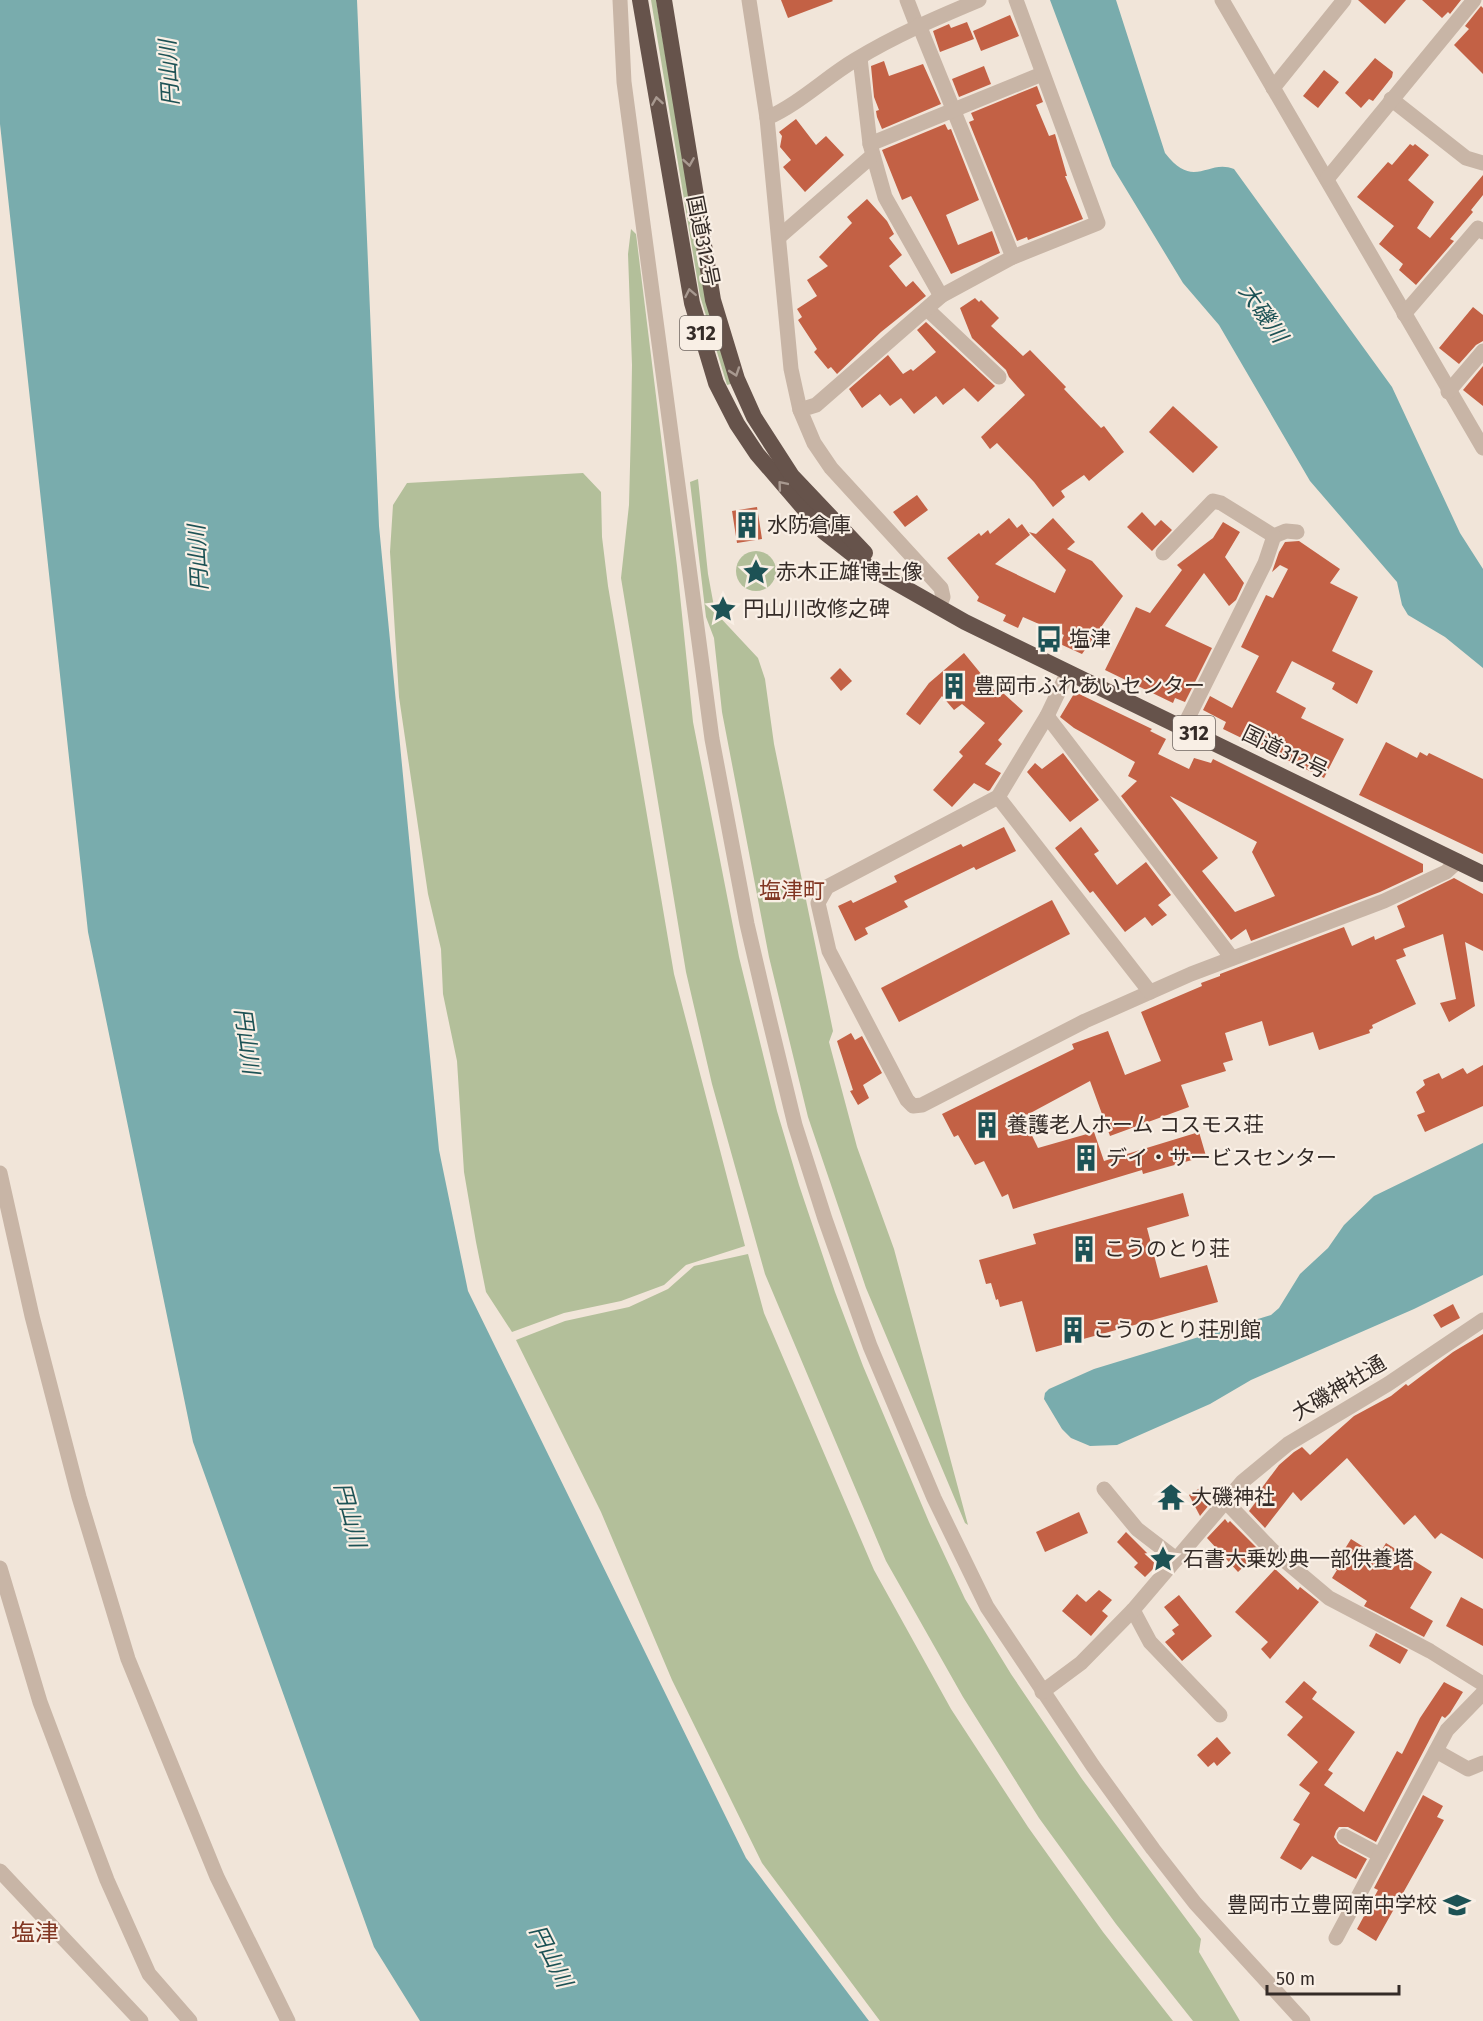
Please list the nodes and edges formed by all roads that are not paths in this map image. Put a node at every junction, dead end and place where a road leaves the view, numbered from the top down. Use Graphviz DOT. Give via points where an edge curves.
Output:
graph roads {
  1 [pos="620,0"];
  2 [pos="640,0"];
  3 [pos="664,0"];
  4 [pos="749,0"];
  5 [pos="907,0"];
  6 [pos="979,0"];
  7 [pos="1016,0"];
  8 [pos="1222,0"];
  9 [pos="1344,0"];
  10 [pos="1474,0"];
  11 [pos="918,25"];
  12 [pos="860,58"];
  13 [pos="1042,74"];
  14 [pos="1273,88"];
  15 [pos="1392,99"];
  16 [pos="953,110"];
  17 [pos="766,118"];
  18 [pos="871,150"];
  19 [pos="1483,163"];
  20 [pos="1327,179"];
  21 [pos="1483,232"];
  22 [pos="779,237"];
  23 [pos="1013,257"];
  24 [pos="940,296"];
  25 [pos="927,309"];
  26 [pos="1404,314"];
  27 [pos="1483,351"];
  28 [pos="999,377"];
  29 [pos="1448,392"];
  30 [pos="800,410"];
  31 [pos="1483,448"];
  32 [pos="1297,532"];
  33 [pos="1274,536"];
  34 [pos="1163,553"];
  35 [pos="907,589"];
  36 [pos="939,607"];
  37 [pos="1068,672"];
  38 [pos="1047,716"];
  39 [pos="1183,728"];
  40 [pos="998,797"];
  41 [pos="1458,861"];
  42 [pos="1483,874"];
  43 [pos="1232,958"];
  44 [pos="1150,992"];
  45 [pos="0,1173"];
  46 [pos="1483,1320"];
  47 [pos="1104,1489"];
  48 [pos="1227,1503"];
  49 [pos="1176,1559"];
  50 [pos="0,1568"];
  51 [pos="1133,1610"];
  52 [pos="1483,1684"];
  53 [pos="1042,1692"];
  54 [pos="1483,1693"];
  55 [pos="1220,1715"];
  56 [pos="1436,1751"];
  57 [pos="1483,1764"];
  58 [pos="1344,1836"];
  59 [pos="1380,1855"];
  60 [pos="0,1871"];
  61 [pos="1336,1938"];
  62 [pos="189,2020"];
  63 [pos="141,2021"];
  64 [pos="288,2021"];
  65 [pos="1303,2021"];
  1 -- 53 [label="street" via="626,93 712,739 747,924 795,1125 870,1346 934,1498 987,1607"];
  35 -- 2 [label="highway, 国道312号 / 312, one-way" via="842,548 808,515 736,424 716,383 692,303"];
  3 -- 35 [label="highway, 国道312号 / 312, one-way" via="713,300 737,379 760,427 792,476 850,540"];
  4 -- 17 [label="street"];
  5 -- 11 [label="street"];
  6 -- 11 [label="street"];
  7 -- 13 [label="street"];
  8 -- 14 [label="street"];
  9 -- 14 [label="street"];
  10 -- 15 [label="street"];
  11 -- 12 [label="street"];
  11 -- 16 [label="street"];
  12 -- 17 [label="street"];
  12 -- 18 [label="street"];
  13 -- 16 [label="street"];
  13 -- 23 [label="street" via="1098,222"];
  14 -- 20 [label="street"];
  15 -- 19 [label="street" via="1466,158"];
  15 -- 20 [label="street"];
  16 -- 18 [label="street"];
  16 -- 23 [label="street"];
  17 -- 22 [label="street"];
  18 -- 22 [label="street"];
  18 -- 24 [label="street" via="885,197"];
  20 -- 26 [label="street"];
  21 -- 26 [label="street" via="1478,228"];
  22 -- 30 [label="street" via="791,369"];
  23 -- 24 [label="street"];
  24 -- 25 [label="street"];
  25 -- 28 [label="street"];
  25 -- 30 [label="street" via="816,405"];
  26 -- 29 [label="street"];
  27 -- 29 [label="street"];
  29 -- 31 [label="street"];
  30 -- 36 [label="street" via="814,443 831,468 941,588"];
  32 -- 33 [label="street"];
  33 -- 34 [label="street" via="1213,501"];
  33 -- 39 [label="street" via="1265,562"];
  35 -- 36 [label="highway, 国道312号 / 312"];
  36 -- 37 [label="highway, 国道312号 / 312"];
  37 -- 38 [label="street"];
  37 -- 39 [label="highway, 国道312号 / 312"];
  38 -- 40 [label="street"];
  38 -- 43 [label="street"];
  39 -- 41 [label="highway, 国道312号 / 312"];
  40 -- 44 [label="street"];
  40 -- 44 [label="street" via="826,887 818,903 829,951 907,1100 913,1106 922,1105 1084,1021"];
  41 -- 42 [label="highway, 国道312号 / 312"];
  41 -- 43 [label="street" via="1446,872 1384,901"];
  43 -- 44 [label="street"];
  45 -- 64 [label="street" via="79,1497 128,1659 217,1877"];
  46 -- 48 [label="street, 大磯神社通" via="1388,1384 1288,1444 1242,1482"];
  47 -- 49 [label="street" via="1137,1529"];
  48 -- 49 [label="street, 大磯神社通"];
  48 -- 52 [label="street" via="1272,1550 1329,1598"];
  49 -- 51 [label="street, 大磯神社通"];
  50 -- 62 [label="street" via="40,1702 107,1880 149,1974"];
  51 -- 53 [label="street, 大磯神社通" via="1081,1663"];
  51 -- 55 [label="street" via="1150,1642"];
  53 -- 65 [label="street" via="1181,1885"];
  54 -- 56 [label="street" via="1447,1730"];
  56 -- 57 [label="street" via="1468,1769"];
  56 -- 59 [label="street"];
  58 -- 59 [label="street"];
  59 -- 61 [label="street"];
  60 -- 63 [label="street"];
}
